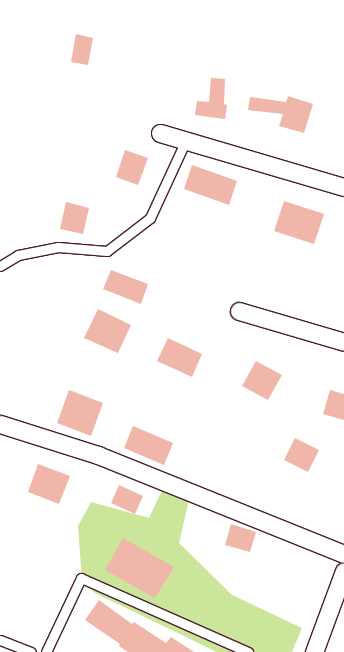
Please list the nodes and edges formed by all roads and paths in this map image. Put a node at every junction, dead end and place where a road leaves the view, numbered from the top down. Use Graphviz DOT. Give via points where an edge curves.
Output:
graph roads {
  1 [pos="160,133"];
  2 [pos="186,140"];
  3 [pos="344,187"];
  4 [pos="0,266"];
  5 [pos="239,311"];
  6 [pos="344,342"];
  7 [pos="0,424"];
  8 [pos="344,554"];
  9 [pos="344,571"];
  10 [pos="0,640"];
  11 [pos="31,652"];
  12 [pos="46,652"];
  13 [pos="248,652"];
  14 [pos="314,652"];
  1 -- 2 [label="street"];
  2 -- 3 [label="street"];
  2 -- 4 [label="lane" via="150,218 107,250 58,247 18,255"];
  5 -- 6 [label="street"];
  7 -- 8 [label="street" via="98,455"];
  9 -- 14 [label="street"];
  10 -- 11 [label="lane"];
  12 -- 13 [label="lane" via="80,578"];
}
